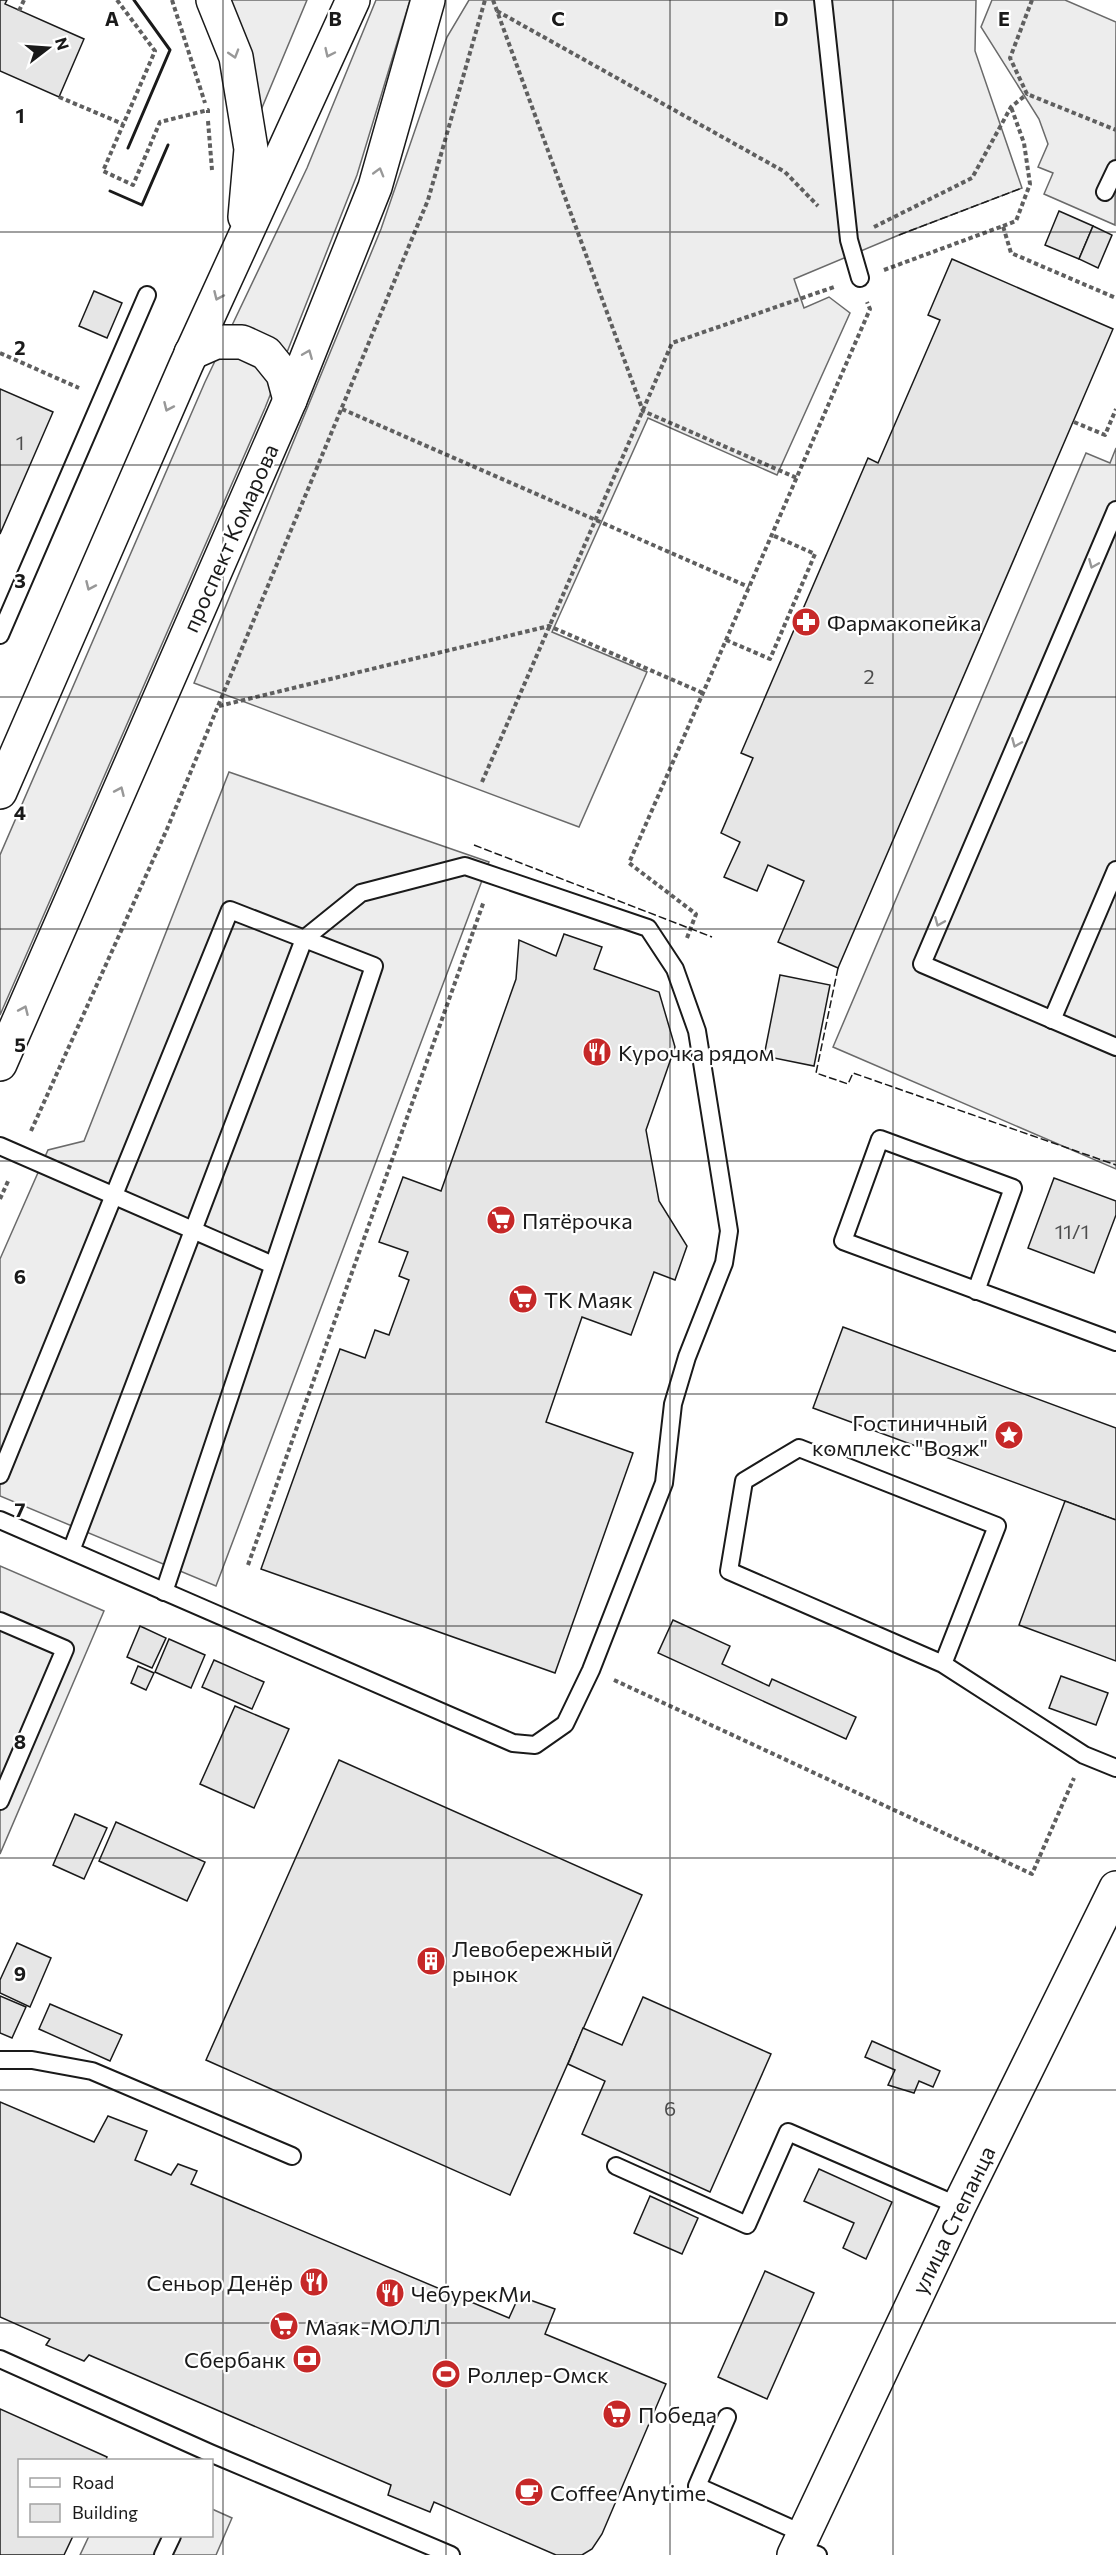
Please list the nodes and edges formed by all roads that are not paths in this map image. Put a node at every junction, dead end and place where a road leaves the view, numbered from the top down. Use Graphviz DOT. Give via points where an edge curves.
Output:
graph roads {
  1 [pos="213,0"];
  2 [pos="353,0"];
  3 [pos="428,0"];
  4 [pos="823,0"];
  5 [pos="1116,169"];
  6 [pos="1106,192"];
  7 [pos="243,243"];
  8 [pos="860,278"];
  9 [pos="147,295"];
  10 [pos="192,353"];
  11 [pos="290,400"];
  12 [pos="1116,510"];
  13 [pos="0,635"];
  14 [pos="0,792"];
  15 [pos="1116,870"];
  16 [pos="304,939"];
  17 [pos="1052,1020"];
  18 [pos="1116,1047"];
  19 [pos="0,1064"];
  20 [pos="0,1146"];
  21 [pos="114,1196"];
  22 [pos="193,1230"];
  23 [pos="273,1265"];
  24 [pos="976,1290"];
  25 [pos="1116,1342"];
  26 [pos="0,1475"];
  27 [pos="0,1520"];
  28 [pos="71,1551"];
  29 [pos="164,1592"];
  30 [pos="0,1621"];
  31 [pos="943,1664"];
  32 [pos="1116,1768"];
  33 [pos="4,1781"];
  34 [pos="0,1801"];
  35 [pos="1116,1888"];
  36 [pos="0,2060"];
  37 [pos="292,2156"];
  38 [pos="616,2166"];
  39 [pos="959,2206"];
  40 [pos="0,2359"];
  41 [pos="728,2417"];
  42 [pos="208,2457"];
  43 [pos="213,2459"];
  44 [pos="171,2537"];
  45 [pos="803,2548"];
  46 [pos="163,2555"];
  47 [pos="451,2555"];
  1 -- 7 [label="main road, one-way" via="236,57 251,149"];
  2 -- 7 [label="main road, one-way"];
  11 -- 3 [label="main road, проспект Комарова, one-way" via="375,187"];
  4 -- 8 [label="lane" via="849,240"];
  5 -- 6 [label="lane"];
  7 -- 10 [label="main road, one-way"];
  9 -- 13 [label="lane"];
  10 -- 11 [label="main road" via="216,342 242,342 267,353 284,374"];
  10 -- 14 [label="main road, one-way"];
  19 -- 11 [label="main road, проспект Комарова, one-way"];
  12 -- 17 [label="lane, one-way" via="922,964"];
  15 -- 17 [label="lane"];
  16 -- 21 [label="lane" via="230,910"];
  16 -- 22 [label="lane"];
  16 -- 23 [label="lane" via="374,966"];
  16 -- 29 [label="lane" via="361,893 465,866 648,928 675,969 697,1031 729,1231 724,1263 673,1404 664,1483 591,1670 565,1724 535,1745 513,1743"];
  17 -- 18 [label="lane"];
  20 -- 21 [label="lane"];
  21 -- 22 [label="lane"];
  21 -- 26 [label="lane"];
  22 -- 23 [label="lane"];
  22 -- 28 [label="lane"];
  23 -- 29 [label="lane"];
  24 -- 24 [label="lane" via="843,1241 880,1139 1013,1188"];
  24 -- 25 [label="lane"];
  27 -- 28 [label="lane"];
  28 -- 29 [label="lane"];
  30 -- 33 [label="lane" via="65,1649"];
  31 -- 31 [label="lane" via="729,1571 744,1481 799,1448 998,1526"];
  31 -- 32 [label="lane" via="1084,1755"];
  33 -- 34 [label="lane"];
  35 -- 39 [label="main road, улица Степанца"];
  36 -- 37 [label="lane" via="32,2060 93,2071"];
  38 -- 39 [label="lane" via="747,2224 788,2132"];
  39 -- 45 [label="main road, улица Степанца"];
  40 -- 42 [label="lane"];
  41 -- 45 [label="lane" via="697,2486"];
  43 -- 47 [label="lane"];
  44 -- 46 [label="lane"];
}
